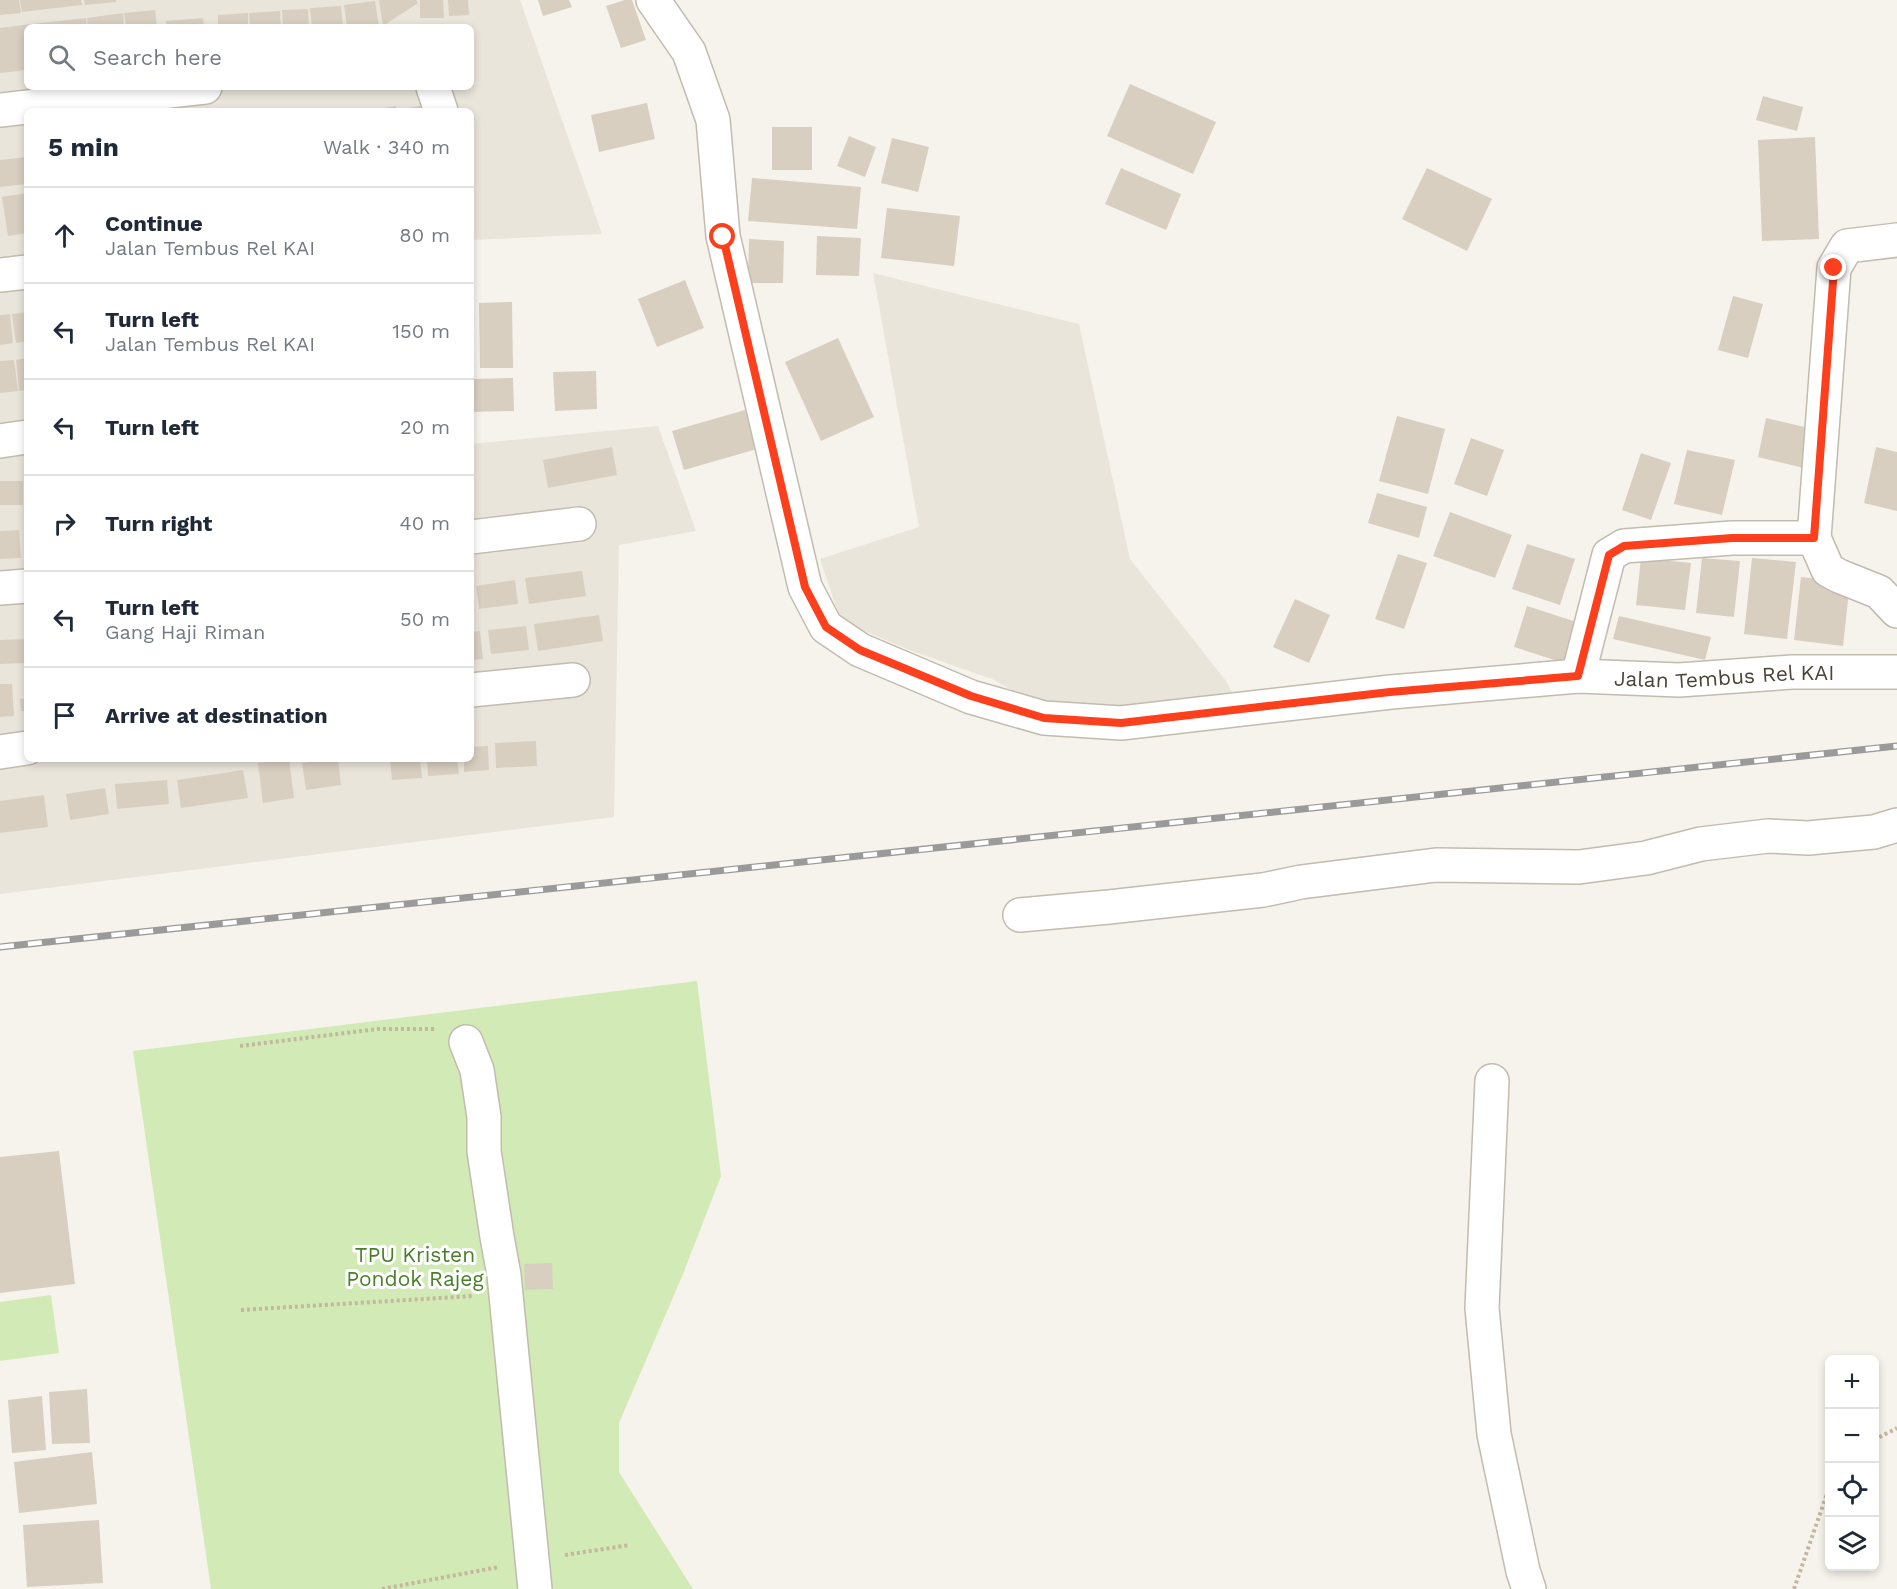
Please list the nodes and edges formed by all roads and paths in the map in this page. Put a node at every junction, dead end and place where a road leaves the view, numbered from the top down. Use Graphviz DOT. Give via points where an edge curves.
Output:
graph roads {
  1 [pos="653,0"];
  2 [pos="178,90"];
  3 [pos="434,90"];
  4 [pos="440,108"];
  5 [pos="0,110"];
  6 [pos="1897,240"];
  7 [pos="24,272"];
  8 [pos="0,275"];
  9 [pos="24,437"];
  10 [pos="0,441"];
  11 [pos="579,524"];
  12 [pos="474,537"];
  13 [pos="1814,538"];
  14 [pos="24,586"];
  15 [pos="0,588"];
  16 [pos="1897,612"];
  17 [pos="1897,672"];
  18 [pos="1578,676"];
  19 [pos="573,680"];
  20 [pos="474,690"];
  21 [pos="24,748"];
  22 [pos="0,752"];
  23 [pos="1897,825"];
  24 [pos="1020,915"];
  25 [pos="466,1042"];
  26 [pos="240,1046"];
  27 [pos="1492,1081"];
  28 [pos="507,1294"];
  29 [pos="241,1310"];
  30 [pos="1897,1428"];
  31 [pos="1879,1438"];
  32 [pos="1825,1499"];
  33 [pos="535,1589"];
  34 [pos="1529,1589"];
  35 [pos="1794,1589"];
  1 -- 18 [label="street, Jalan Tembus Rel KAI" via="689,52 713,120 723,237 805,587 826,627 860,650 971,696 1044,718 1121,723 1390,692"];
  2 -- 5 [label="street"];
  3 -- 4 [label="street"];
  6 -- 13 [label="street" via="1847,246 1834,268"];
  7 -- 8 [label="street"];
  9 -- 10 [label="street"];
  11 -- 12 [label="street"];
  13 -- 16 [label="street" via="1828,570 1880,592"];
  13 -- 18 [label="street" via="1732,538 1624,546 1609,555"];
  14 -- 15 [label="street"];
  17 -- 18 [label="street, Jalan Tembus Rel KAI" via="1791,672 1679,680"];
  19 -- 20 [label="street"];
  21 -- 22 [label="street"];
  23 -- 24 [label="street" via="1874,832 1808,838 1768,836 1701,844 1646,858 1579,867 1436,865 1263,890"];
  25 -- 26 [label="path" via="434,1028 378,1029"];
  25 -- 28 [label="street" via="477,1070 484,1151"];
  27 -- 34 [label="street" via="1482,1308 1494,1434"];
  28 -- 29 [label="path"];
  28 -- 33 [label="street"];
  30 -- 31 [label="path"];
  32 -- 35 [label="path"];
}
